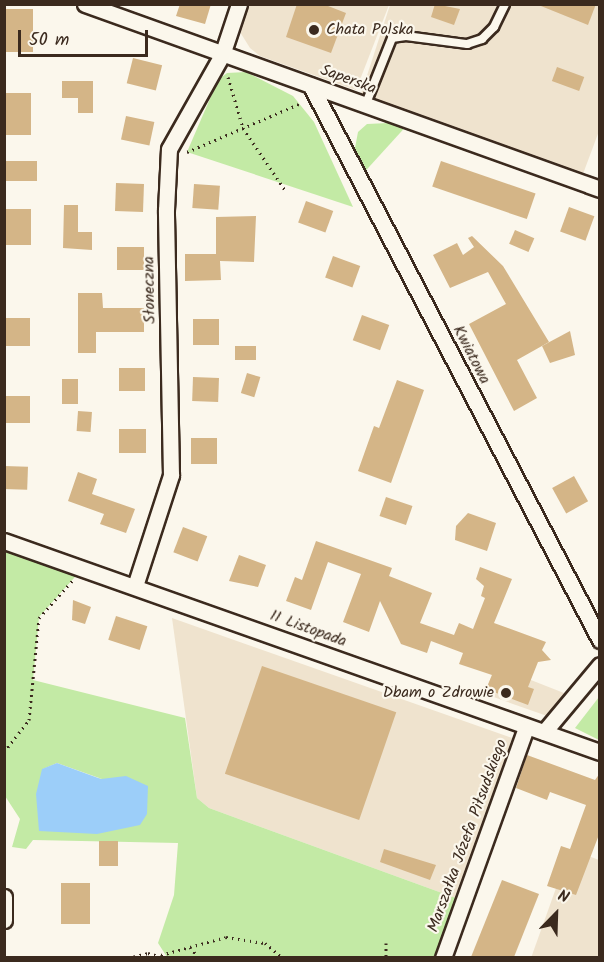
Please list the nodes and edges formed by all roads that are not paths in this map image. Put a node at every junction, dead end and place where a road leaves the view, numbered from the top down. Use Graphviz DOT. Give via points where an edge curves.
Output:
graph roads {
  1 [pos="85,4"];
  2 [pos="239,4"];
  3 [pos="505,4"];
  4 [pos="222,55"];
  5 [pos="311,86"];
  6 [pos="365,106"];
  7 [pos="600,189"];
  8 [pos="4,541"];
  9 [pos="135,586"];
  10 [pos="600,640"];
  11 [pos="600,665"];
  12 [pos="526,727"];
  13 [pos="544,732"];
  14 [pos="600,752"];
  15 [pos="4,897"];
  16 [pos="4,920"];
  17 [pos="443,957"];
  1 -- 4 [label="street, Saperska"];
  2 -- 4 [label="street, Słoneczna"];
  3 -- 6 [label="lane" via="494,27 482,39 467,44 406,36 392,38"];
  4 -- 5 [label="street, Saperska"];
  4 -- 9 [label="street, Słoneczna" via="169,149 166,210 171,475"];
  5 -- 6 [label="street, Saperska"];
  5 -- 10 [label="street, Kwiatowa"];
  6 -- 7 [label="street, Saperska"];
  8 -- 9 [label="street, 11 Listopada"];
  9 -- 12 [label="street, 11 Listopada"];
  11 -- 13 [label="street"];
  12 -- 13 [label="street, 11 Listopada"];
  12 -- 17 [label="street, Marszałka Józefa Piłsudskiego"];
  13 -- 14 [label="street, 11 Listopada"];
  15 -- 16 [label="street"];
}
